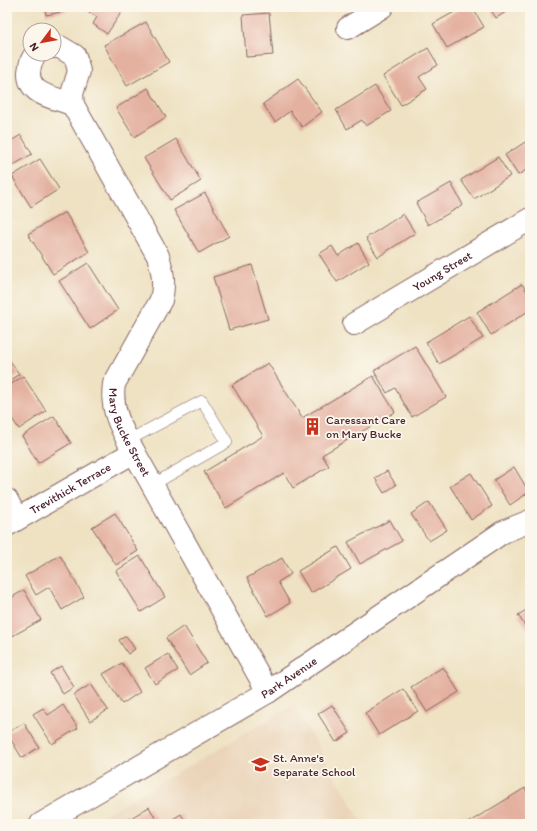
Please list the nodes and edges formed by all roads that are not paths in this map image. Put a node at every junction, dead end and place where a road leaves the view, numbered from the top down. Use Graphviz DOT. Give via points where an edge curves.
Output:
graph roads {
  1 [pos="382,7"];
  2 [pos="348,28"];
  3 [pos="62,48"];
  4 [pos="32,62"];
  5 [pos="73,105"];
  6 [pos="530,219"];
  7 [pos="354,324"];
  8 [pos="130,446"];
  9 [pos="152,485"];
  10 [pos="7,500"];
  11 [pos="12,522"];
  12 [pos="530,522"];
  13 [pos="268,692"];
  14 [pos="41,824"];
  1 -- 2 [label="street"];
  3 -- 5 [label="street" via="75,56 79,71 72,94"];
  4 -- 5 [label="street" via="29,77 33,86 44,95"];
  5 -- 8 [label="street, Mary Bucke Street" via="158,256 162,271 164,286 161,300 114,384 114,412"];
  6 -- 7 [label="street, Young Street"];
  8 -- 9 [label="street, Mary Bucke Street"];
  8 -- 9 [label="lane" via="202,401 226,442"];
  8 -- 11 [label="street, Trevithick Terrace"];
  9 -- 13 [label="street, Mary Bucke Street"];
  10 -- 11 [label="street"];
  12 -- 13 [label="street, Park Avenue" via="503,532"];
  13 -- 14 [label="street, Park Avenue"];
}
